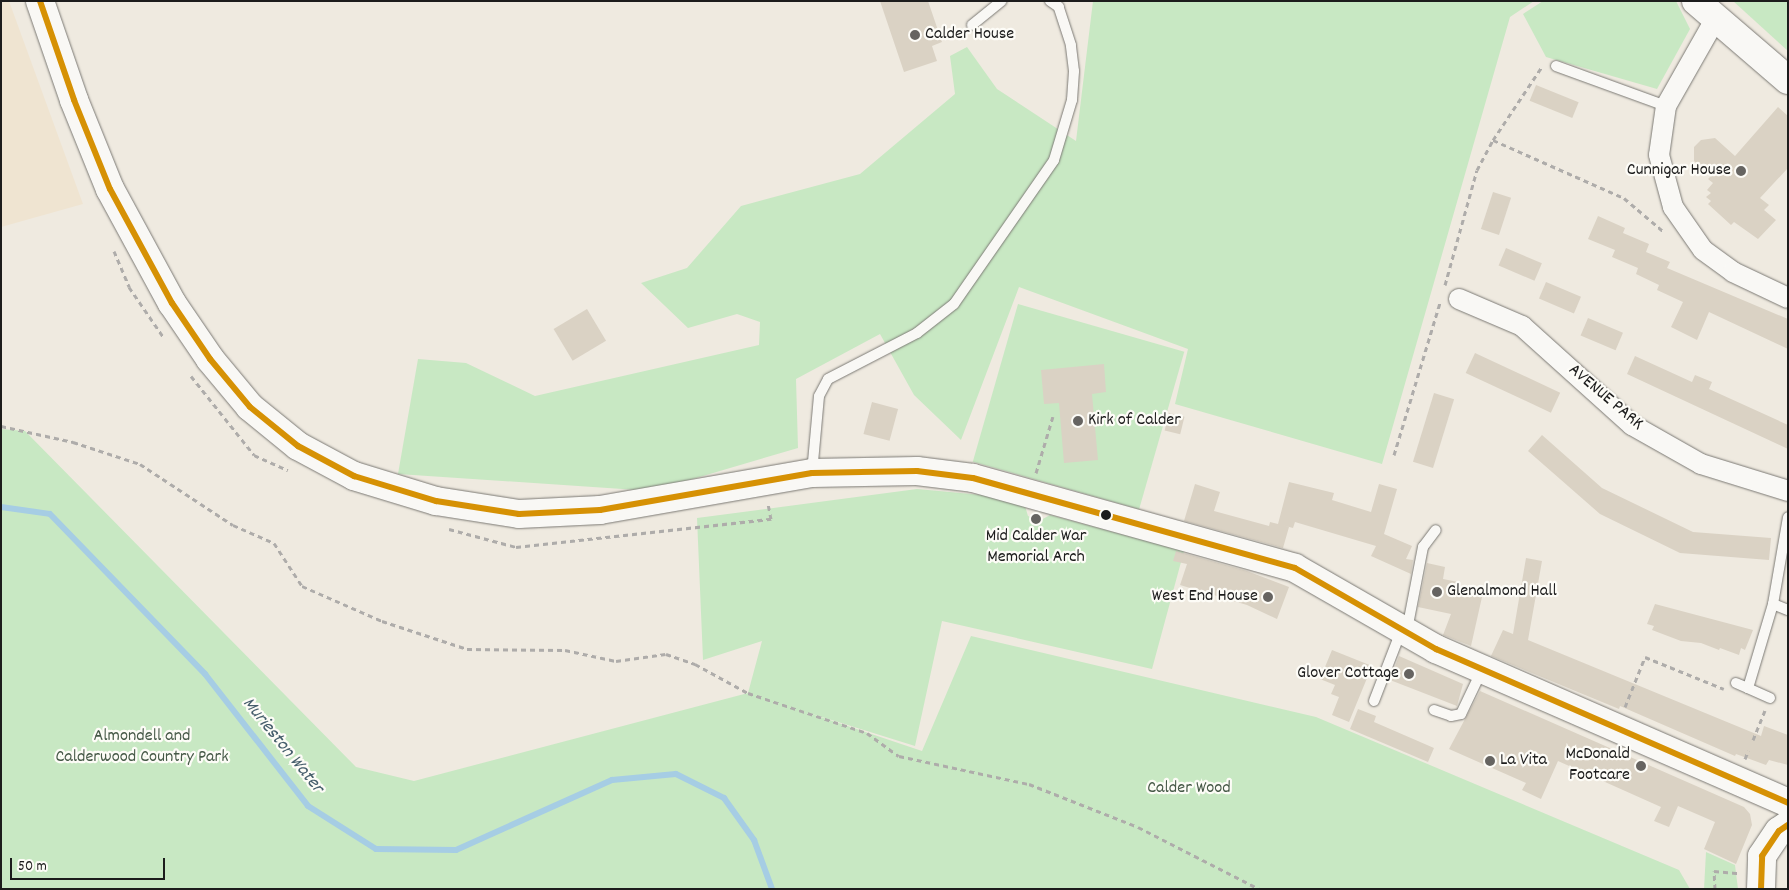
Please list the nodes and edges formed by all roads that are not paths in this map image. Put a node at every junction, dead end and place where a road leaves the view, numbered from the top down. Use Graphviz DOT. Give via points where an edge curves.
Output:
graph roads {
  1 [pos="40,1"];
  2 [pos="1002,1"];
  3 [pos="1050,1"];
  4 [pos="1706,10"];
  5 [pos="972,25"];
  6 [pos="1556,66"];
  7 [pos="1788,80"];
  8 [pos="1666,106"];
  9 [pos="1786,292"];
  10 [pos="1459,299"];
  11 [pos="812,473"];
  12 [pos="1788,491"];
  13 [pos="1788,517"];
  14 [pos="1436,530"];
  15 [pos="1772,604"];
  16 [pos="1788,610"];
  17 [pos="1404,632"];
  18 [pos="1482,670"];
  19 [pos="1736,683"];
  20 [pos="1748,688"];
  21 [pos="1770,698"];
  22 [pos="1374,701"];
  23 [pos="1434,710"];
  24 [pos="1788,803"];
  25 [pos="1788,825"];
  26 [pos="1761,889"];
  1 -- 11 [label="street" via="74,100 110,189 172,303 210,359 250,407 298,446 354,476 436,501 519,514 600,510"];
  2 -- 5 [label="lane"];
  3 -- 11 [label="lane" via="1058,8 1071,45 1074,71 1072,100 1054,160 954,304 917,333 828,379 819,396"];
  4 -- 7 [label="street"];
  4 -- 8 [label="street"];
  6 -- 8 [label="lane"];
  8 -- 9 [label="street" via="1659,155 1673,207 1703,250 1733,272"];
  10 -- 12 [label="street, AVENUE PARK" via="1522,326 1632,425 1701,464"];
  11 -- 17 [label="street" via="917,471 973,478 1053,499 1295,568 1316,577"];
  13 -- 15 [label="lane"];
  14 -- 17 [label="lane" via="1423,548"];
  15 -- 16 [label="lane"];
  15 -- 20 [label="lane"];
  17 -- 18 [label="street"];
  17 -- 22 [label="lane"];
  18 -- 23 [label="lane" via="1461,714 1451,716"];
  18 -- 24 [label="street"];
  19 -- 20 [label="lane"];
  20 -- 21 [label="lane"];
  25 -- 26 [label="street" via="1779,831 1762,856"];
}
